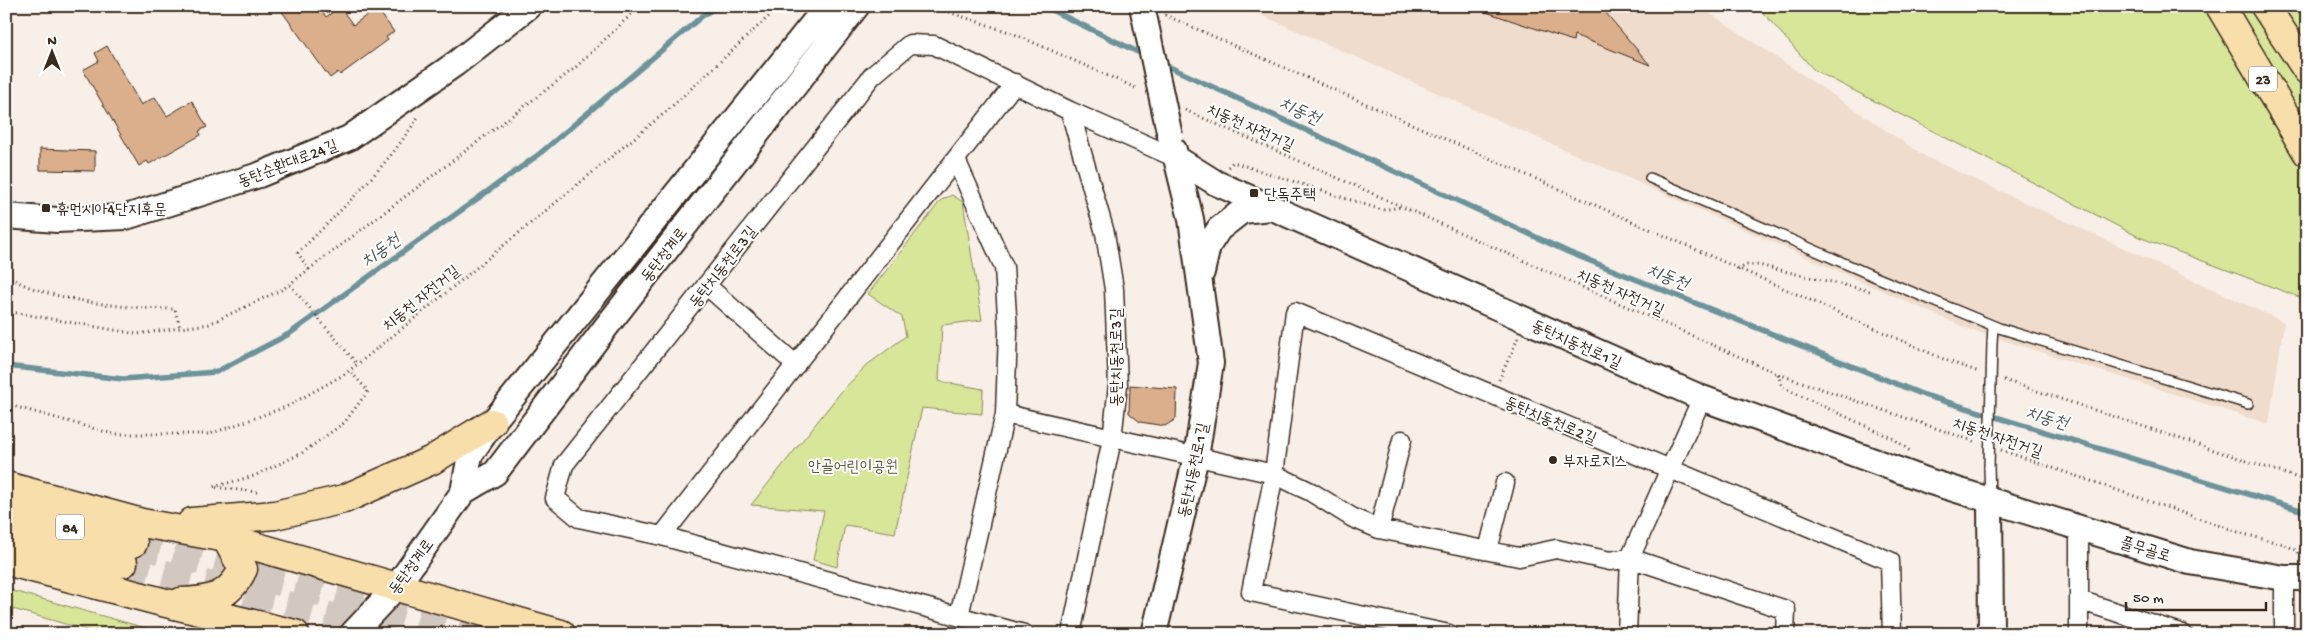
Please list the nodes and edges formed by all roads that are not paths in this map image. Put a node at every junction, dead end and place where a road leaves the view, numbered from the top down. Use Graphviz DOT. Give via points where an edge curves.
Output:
graph roads {
  1 [pos="529,6"];
  2 [pos="827,6"];
  3 [pos="857,6"];
  4 [pos="2220,6"];
  5 [pos="2265,6"];
  6 [pos="1150,9"];
  7 [pos="2307,70"];
  8 [pos="1015,83"];
  9 [pos="1070,111"];
  10 [pos="1173,147"];
  11 [pos="2307,152"];
  12 [pos="956,160"];
  13 [pos="1650,178"];
  14 [pos="1271,208"];
  15 [pos="6,216"];
  16 [pos="1200,278"];
  17 [pos="706,285"];
  18 [pos="1993,326"];
  19 [pos="796,365"];
  20 [pos="1702,398"];
  21 [pos="2248,404"];
  22 [pos="1006,414"];
  23 [pos="492,423"];
  24 [pos="1112,439"];
  25 [pos="1402,440"];
  26 [pos="1196,457"];
  27 [pos="1670,469"];
  28 [pos="1274,474"];
  29 [pos="1505,483"];
  30 [pos="6,486"];
  31 [pos="463,492"];
  32 [pos="1990,500"];
  33 [pos="6,511"];
  34 [pos="2079,527"];
  35 [pos="1379,529"];
  36 [pos="6,533"];
  37 [pos="662,536"];
  38 [pos="226,538"];
  39 [pos="133,543"];
  40 [pos="1488,550"];
  41 [pos="1630,558"];
  42 [pos="6,561"];
  43 [pos="2298,573"];
  44 [pos="397,586"];
  45 [pos="2079,600"];
  46 [pos="162,602"];
  47 [pos="959,616"];
  48 [pos="549,631"];
  49 [pos="295,634"];
  50 [pos="352,634"];
  51 [pos="486,634"];
  52 [pos="1024,634"];
  53 [pos="1071,634"];
  54 [pos="1154,634"];
  55 [pos="1449,634"];
  56 [pos="1627,634"];
  57 [pos="1785,634"];
  58 [pos="1892,634"];
  59 [pos="1991,634"];
  60 [pos="2079,634"];
  61 [pos="2183,634"];
  62 [pos="2284,634"];
  1 -- 15 [label="street, 동탄순환대로24길" via="429,83 349,138 259,176 126,217 57,220"];
  2 -- 23 [label="street, 동탄청계로"];
  3 -- 31 [label="street, 동탄청계로" via="600,334 495,474"];
  4 -- 11 [label="main road, 23"];
  5 -- 7 [label="main road, 23"];
  6 -- 10 [label="street, 동탄치동천로1길, bridge"];
  8 -- 9 [label="street, 동탄치동천로3길"];
  8 -- 12 [label="street"];
  8 -- 17 [label="street, 동탄치동천로3길" via="934,44 910,44 872,76"];
  9 -- 10 [label="street, 동탄치동천로3길"];
  9 -- 24 [label="street, 동탄치동천로3길" via="1105,233 1114,289 1118,385"];
  10 -- 14 [label="street, 동탄치동천로1길" via="1216,184"];
  10 -- 16 [label="street, 동탄치동천로1길" via="1191,219"];
  12 -- 19 [label="street"];
  12 -- 22 [label="street" via="1004,267 1008,332"];
  13 -- 18 [label="lane"];
  14 -- 16 [label="street" via="1242,211 1219,229 1208,246"];
  14 -- 20 [label="street, 동탄치동천로1길"];
  16 -- 26 [label="street, 동탄치동천로1길" via="1212,363"];
  17 -- 19 [label="street"];
  17 -- 37 [label="street, 동탄치동천로3길" via="564,464 555,498 579,518"];
  18 -- 21 [label="lane"];
  18 -- 32 [label="lane, bridge"];
  19 -- 37 [label="street"];
  20 -- 27 [label="street"];
  20 -- 32 [label="street, 동탄치동천로1길" via="1931,482"];
  22 -- 24 [label="street"];
  22 -- 47 [label="street"];
  23 -- 31 [label="street, 동탄청계로" via="470,455"];
  23 -- 39 [label="main road" via="432,460 344,500 275,515 209,522"];
  24 -- 26 [label="street"];
  24 -- 53 [label="street, 동탄치동천로3길"];
  25 -- 35 [label="street"];
  26 -- 28 [label="street"];
  26 -- 54 [label="street, 동탄치동천로1길"];
  27 -- 28 [label="street, 동탄치동천로2길" via="1295,312"];
  27 -- 41 [label="street"];
  27 -- 58 [label="street, 동탄치동천로2길" via="1890,561"];
  28 -- 35 [label="street"];
  28 -- 55 [label="street, 동탄치동천로2길" via="1251,592"];
  29 -- 40 [label="street"];
  30 -- 39 [label="main road"];
  31 -- 44 [label="street, 동탄청계로"];
  32 -- 34 [label="street, 풀무골로"];
  32 -- 59 [label="street"];
  33 -- 39 [label="main road, 84"];
  34 -- 43 [label="street, 풀무골로" via="2190,562"];
  34 -- 45 [label="street"];
  35 -- 40 [label="street"];
  36 -- 39 [label="main road, 84"];
  37 -- 47 [label="street, 동탄치동천로3길"];
  38 -- 39 [label="main road"];
  38 -- 44 [label="main road"];
  38 -- 46 [label="main road" via="243,570 236,585 202,601"];
  40 -- 41 [label="street" via="1519,557 1556,549 1610,561"];
  41 -- 56 [label="street"];
  41 -- 57 [label="street" via="1786,610"];
  42 -- 46 [label="main road"];
  43 -- 62 [label="street"];
  44 -- 48 [label="main road"];
  44 -- 50 [label="street, 동탄청계로"];
  45 -- 60 [label="street"];
  45 -- 61 [label="street"];
  46 -- 49 [label="main road"];
  47 -- 52 [label="street, 동탄치동천로3길"];
  48 -- 51 [label="main road" via="505,630"];
}
